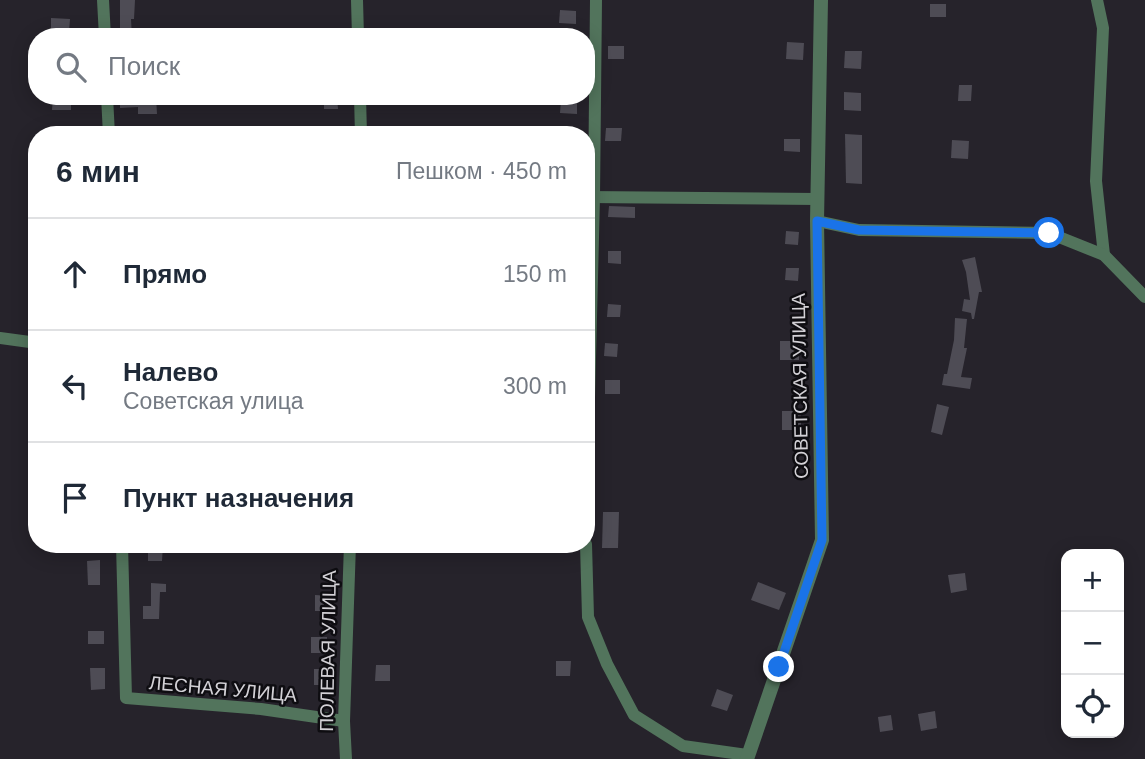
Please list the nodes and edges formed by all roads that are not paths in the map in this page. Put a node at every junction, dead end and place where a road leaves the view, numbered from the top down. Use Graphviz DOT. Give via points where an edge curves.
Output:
graph roads {
  1 [pos="103,0"];
  2 [pos="357,0"];
  3 [pos="596,0"];
  4 [pos="821,0"];
  5 [pos="1097,0"];
  6 [pos="104,28"];
  7 [pos="358,28"];
  8 [pos="595,33"];
  9 [pos="107,105"];
  10 [pos="360,105"];
  11 [pos="593,105"];
  12 [pos="109,126"];
  13 [pos="361,126"];
  14 [pos="592,126"];
  15 [pos="595,197"];
  16 [pos="817,199"];
  17 [pos="817,221"];
  18 [pos="1104,255"];
  19 [pos="1145,297"];
  20 [pos="0,338"];
  21 [pos="28,342"];
  22 [pos="122,553"];
  23 [pos="350,553"];
  24 [pos="586,553"];
  25 [pos="344,721"];
  26 [pos="747,757"];
  27 [pos="346,759"];
  1 -- 6 [label="street"];
  2 -- 7 [label="street"];
  3 -- 8 [label="street"];
  4 -- 16 [label="street, СОВЕТСКАЯ УЛИЦА"];
  5 -- 18 [label="street" via="1103,28 1096,181"];
  9 -- 12 [label="street"];
  10 -- 13 [label="street"];
  11 -- 14 [label="street"];
  15 -- 16 [label="street"];
  16 -- 17 [label="street, СОВЕТСКАЯ УЛИЦА"];
  17 -- 18 [label="street" via="859,230 1049,233"];
  17 -- 26 [label="street, СОВЕТСКАЯ УЛИЦА" via="822,540"];
  18 -- 19 [label="street"];
  20 -- 21 [label="street"];
  22 -- 25 [label="street, ЛЕСНАЯ УЛИЦА" via="126,698"];
  23 -- 25 [label="street, ПОЛЕВАЯ УЛИЦА"];
  24 -- 26 [label="street" via="588,617 634,715 683,746"];
  25 -- 27 [label="street, ПОЛЕВАЯ УЛИЦА"];
}
